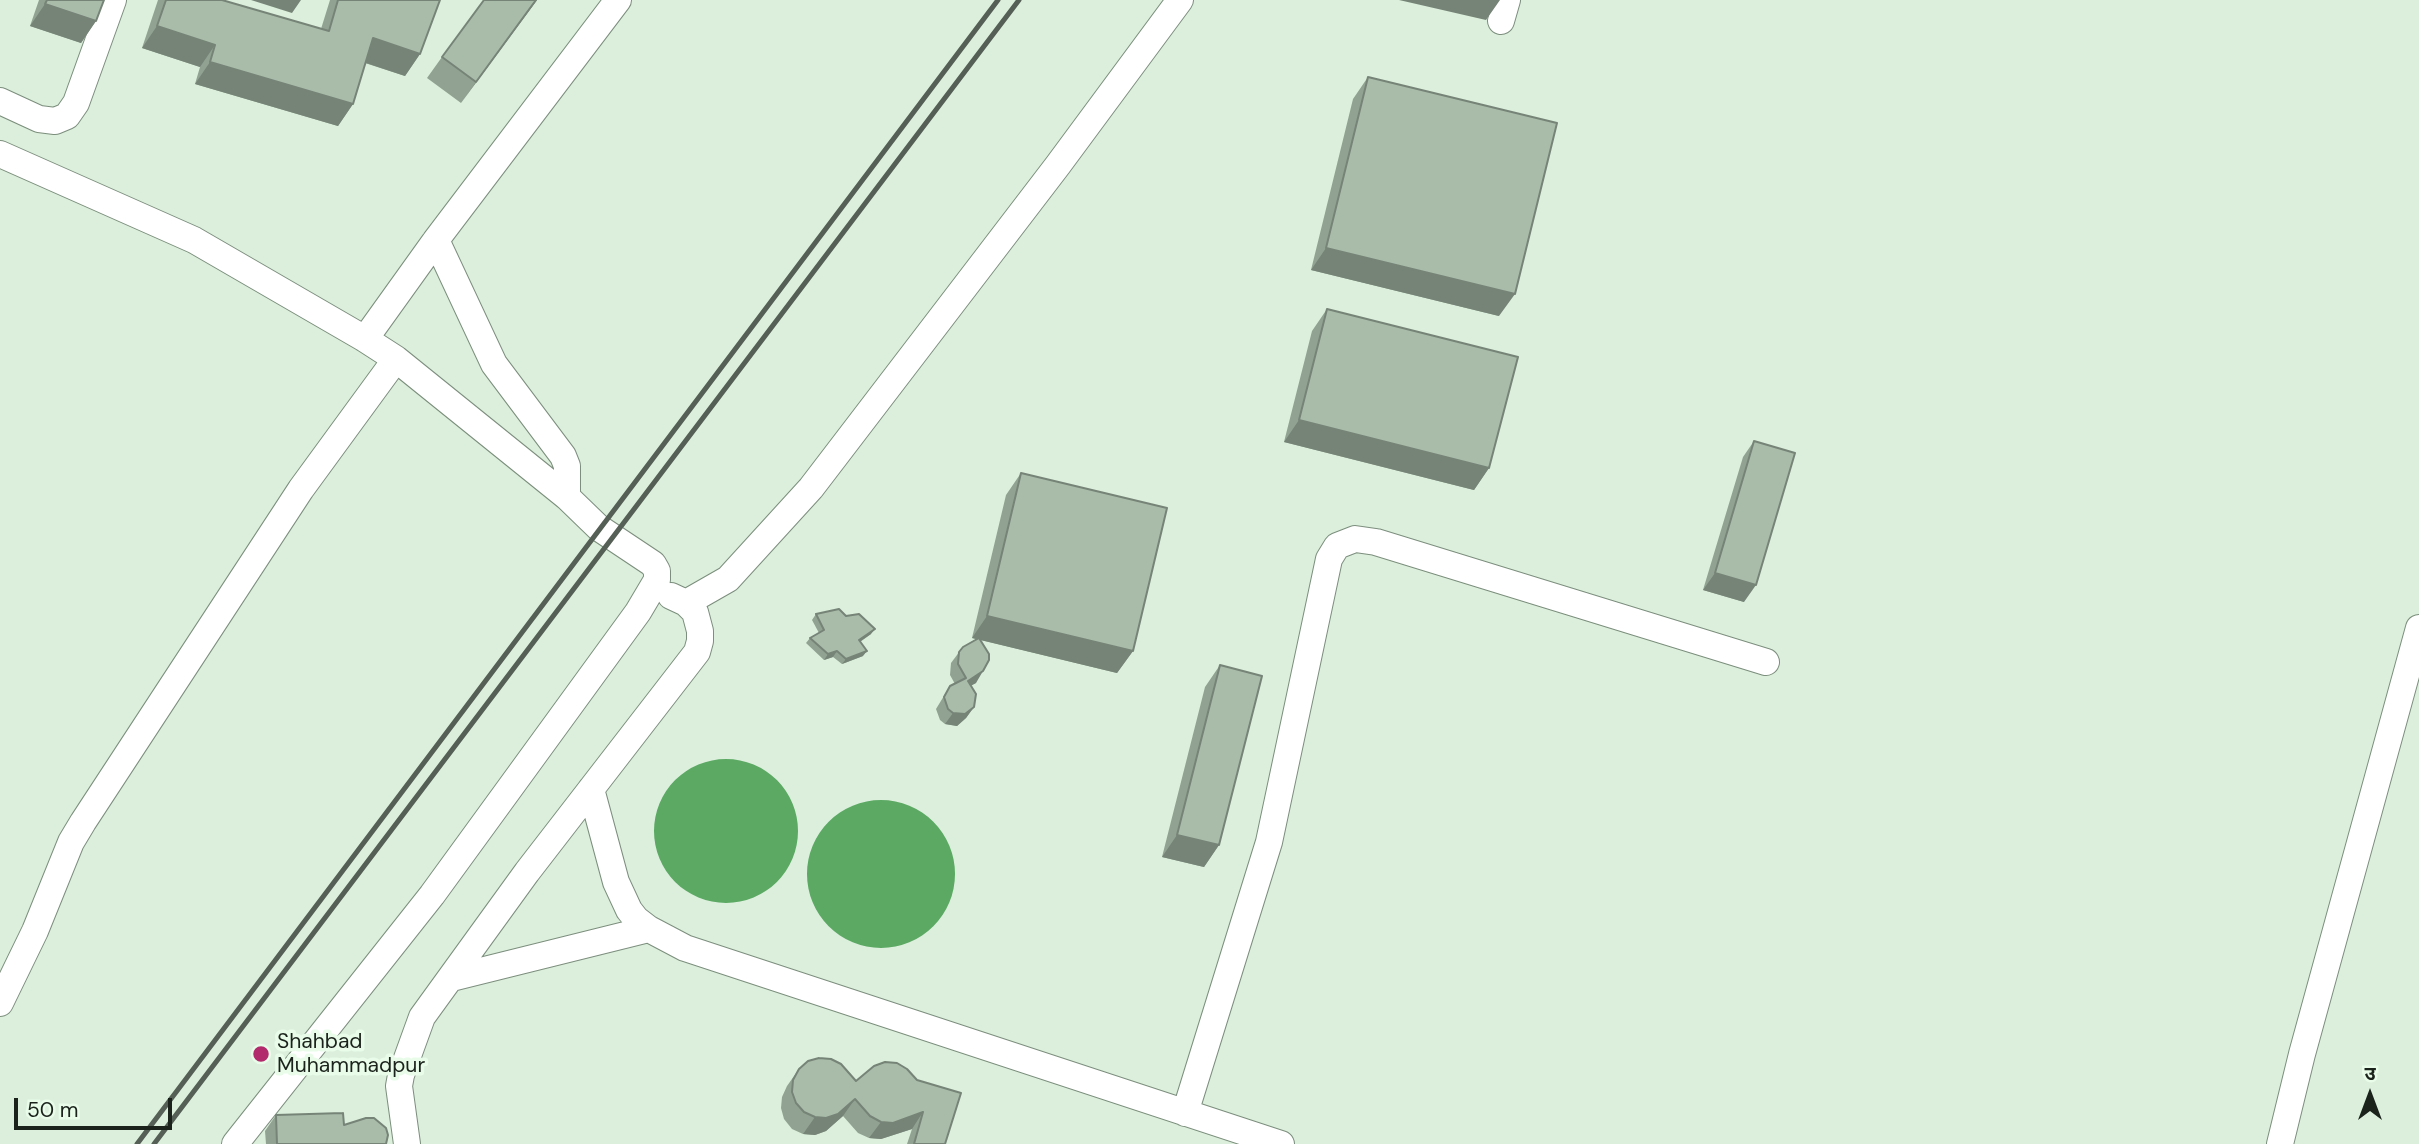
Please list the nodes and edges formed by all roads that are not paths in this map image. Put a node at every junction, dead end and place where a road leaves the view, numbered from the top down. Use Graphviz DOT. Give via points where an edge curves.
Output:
graph roads {
  1 [pos="113,0"];
  2 [pos="618,0"];
  3 [pos="1180,0"];
  4 [pos="0,101"];
  5 [pos="0,154"];
  6 [pos="436,240"];
  7 [pos="365,339"];
  8 [pos="396,359"];
  9 [pos="567,497"];
  10 [pos="653,588"];
  11 [pos="686,603"];
  12 [pos="2419,628"];
  13 [pos="1766,662"];
  14 [pos="591,789"];
  15 [pos="649,929"];
  16 [pos="452,978"];
  17 [pos="0,1003"];
  18 [pos="1185,1113"];
  19 [pos="235,1144"];
  20 [pos="407,1144"];
  21 [pos="1281,1144"];
  22 [pos="2280,1144"];
  1 -- 4 [label="street" via="76,103 67,116 55,121 39,119"];
  2 -- 6 [label="street"];
  3 -- 11 [label="street" via="811,488 727,579"];
  5 -- 7 [label="street" via="194,240"];
  6 -- 7 [label="street"];
  6 -- 9 [label="street" via="494,364 563,456"];
  7 -- 8 [label="street"];
  8 -- 9 [label="street"];
  8 -- 17 [label="street" via="301,489 83,822"];
  9 -- 10 [label="street" via="613,539 653,564 657,570"];
  10 -- 11 [label="street"];
  10 -- 19 [label="street" via="432,895"];
  11 -- 14 [label="street" via="698,620 697,652"];
  12 -- 22 [label="street"];
  13 -- 18 [label="street" via="1376,542 1355,539 1337,546 1329,559 1269,842"];
  14 -- 15 [label="street" via="621,897"];
  14 -- 16 [label="street"];
  15 -- 16 [label="street"];
  15 -- 18 [label="street" via="700,954"];
  16 -- 20 [label="street" via="422,1017 401,1075"];
  18 -- 21 [label="street"];
}
